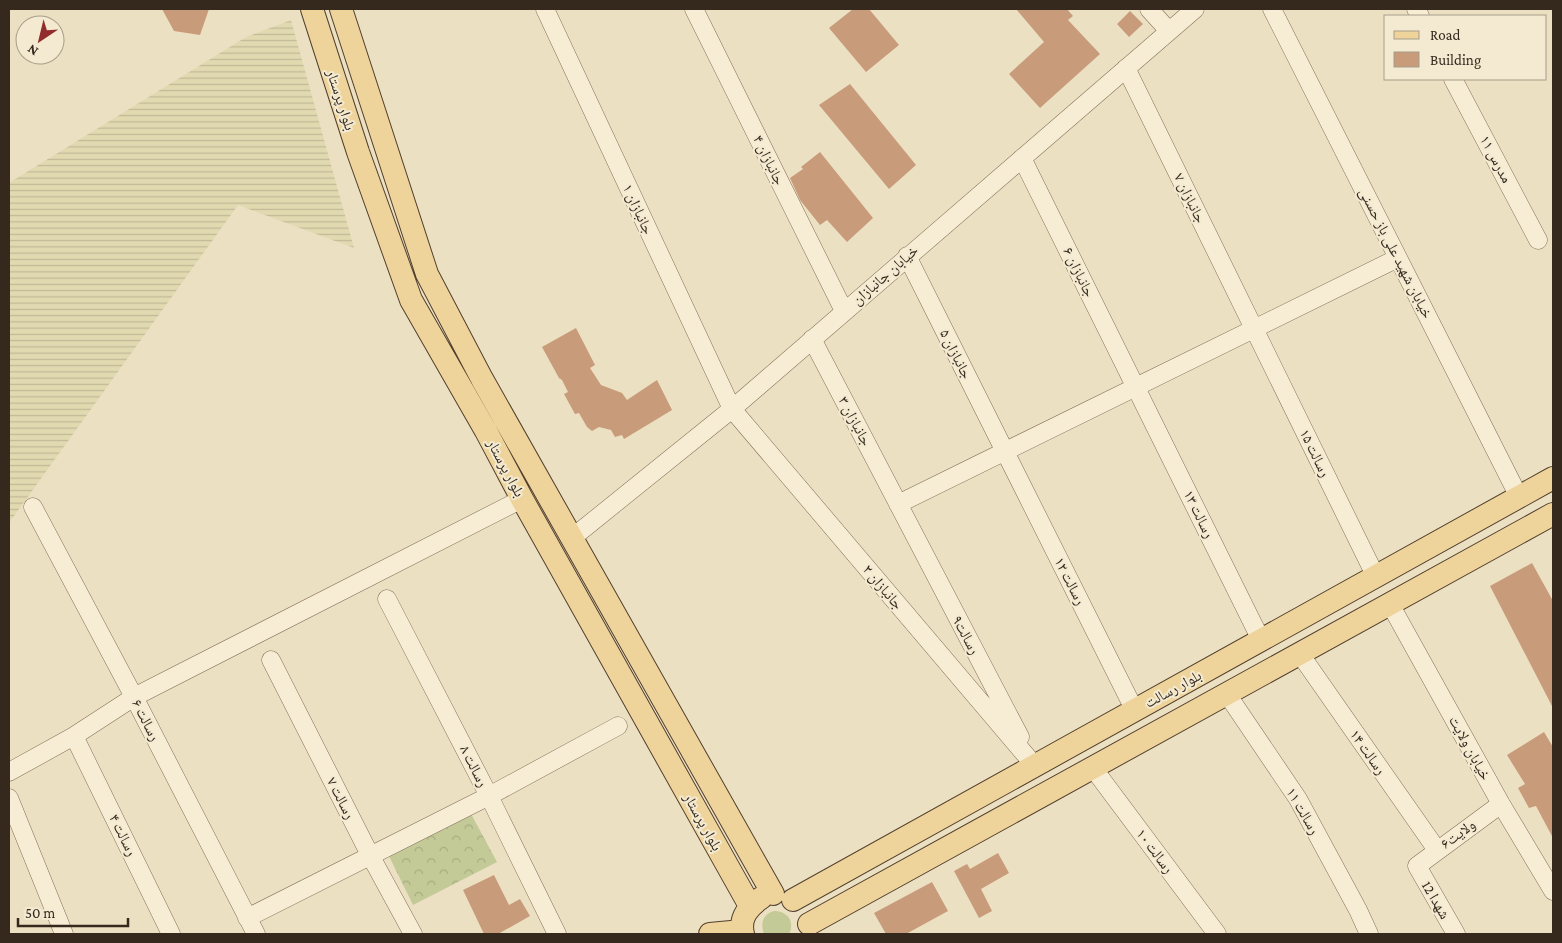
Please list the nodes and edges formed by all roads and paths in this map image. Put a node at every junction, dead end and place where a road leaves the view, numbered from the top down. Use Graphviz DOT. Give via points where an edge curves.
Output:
graph roads {
  1 [pos="312,9"];
  2 [pos="341,9"];
  3 [pos="545,9"];
  4 [pos="694,9"];
  5 [pos="1149,9"];
  6 [pos="1195,9"];
  7 [pos="1272,9"];
  8 [pos="1169,31"];
  9 [pos="1126,68"];
  10 [pos="1454,80"];
  11 [pos="1022,158"];
  12 [pos="1538,240"];
  13 [pos="907,256"];
  14 [pos="1398,258"];
  15 [pos="844,311"];
  16 [pos="1254,329"];
  17 [pos="812,339"];
  18 [pos="1136,387"];
  19 [pos="732,409"];
  20 [pos="510,428"];
  21 [pos="486,431"];
  22 [pos="1005,451"];
  23 [pos="1553,478"];
  24 [pos="1519,497"];
  25 [pos="522,499"];
  26 [pos="898,504"];
  27 [pos="33,507"];
  28 [pos="1553,514"];
  29 [pos="572,538"];
  30 [pos="1376,577"];
  31 [pos="387,598"];
  32 [pos="1390,604"];
  33 [pos="1262,640"];
  34 [pos="1300,654"];
  35 [pos="272,660"];
  36 [pos="1227,694"];
  37 [pos="134,698"];
  38 [pos="1134,711"];
  39 [pos="618,726"];
  40 [pos="74,736"];
  41 [pos="1035,766"];
  42 [pos="1093,768"];
  43 [pos="9,772"];
  44 [pos="489,796"];
  45 [pos="9,798"];
  46 [pos="1501,804"];
  47 [pos="1437,850"];
  48 [pos="370,855"];
  49 [pos="1417,866"];
  50 [pos="1553,891"];
  51 [pos="783,897"];
  52 [pos="750,906"];
  53 [pos="247,918"];
  54 [pos="809,929"];
  55 [pos="742,932"];
  56 [pos="64,934"];
  57 [pos="172,934"];
  58 [pos="256,934"];
  59 [pos="413,934"];
  60 [pos="557,934"];
  61 [pos="710,934"];
  62 [pos="1217,934"];
  63 [pos="1369,934"];
  64 [pos="1456,934"];
  1 -- 21 [label="main road, بلوار پرستار" via="358,152 411,300"];
  2 -- 20 [label="main road, بلوار پرستار" via="427,274"];
  3 -- 19 [label="street, جانبازان ۱"];
  4 -- 15 [label="street, جانبازان ۴"];
  5 -- 8 [label="street"];
  6 -- 8 [label="street, خیابان جانبازان"];
  7 -- 14 [label="street, خیابان شهید علی باز حسنی"];
  8 -- 9 [label="street, خیابان جانبازان"];
  9 -- 11 [label="street, خیابان جانبازان"];
  9 -- 16 [label="street, جانبازان ۷"];
  10 -- 12 [label="street, مدرس ۱۱"];
  11 -- 13 [label="street, خیابان جانبازان"];
  11 -- 18 [label="street, جانبازان ۶"];
  13 -- 15 [label="street, خیابان جانبازان"];
  13 -- 22 [label="street, جانبازان ۵"];
  14 -- 16 [label="street"];
  14 -- 24 [label="street, خیابان شهید علی باز حسنی"];
  15 -- 17 [label="street, خیابان جانبازان"];
  16 -- 18 [label="street"];
  16 -- 30 [label="street, رسالت ۱۵"];
  17 -- 19 [label="street, خیابان جانبازان"];
  17 -- 26 [label="street, جانبازان ۳"];
  18 -- 22 [label="street"];
  18 -- 33 [label="street, رسالت ۱۳"];
  19 -- 29 [label="street, خیابان جانبازان"];
  19 -- 41 [label="street, جانبازان ۲"];
  20 -- 21 [label="main road"];
  20 -- 29 [label="main road, بلوار پرستار"];
  21 -- 25 [label="main road, بلوار پرستار"];
  22 -- 26 [label="street"];
  22 -- 38 [label="street, رسالت ۱۲"];
  23 -- 24 [label="main road, بلوار رسالت"];
  24 -- 30 [label="main road, بلوار رسالت"];
  25 -- 37 [label="street"];
  25 -- 52 [label="main road, بلوار پرستار"];
  26 -- 41 [label="street, رسالت۹"];
  27 -- 37 [label="street, رسالت ۶"];
  28 -- 32 [label="main road, بلوار رسالت"];
  29 -- 51 [label="main road, بلوار پرستار"];
  30 -- 32 [label="main road"];
  30 -- 33 [label="main road, بلوار رسالت"];
  31 -- 44 [label="street, رسالت ۸"];
  32 -- 34 [label="main road, بلوار رسالت"];
  32 -- 46 [label="street, خیابان ولایت"];
  33 -- 38 [label="main road, بلوار رسالت"];
  34 -- 36 [label="main road, بلوار رسالت"];
  34 -- 47 [label="street, رسالت ۱۴"];
  35 -- 48 [label="street, رسالت ۷"];
  36 -- 42 [label="main road, بلوار رسالت"];
  36 -- 63 [label="street, رسالت ۱۱" via="1298,799"];
  37 -- 40 [label="street"];
  37 -- 53 [label="street, رسالت ۶"];
  38 -- 41 [label="main road, بلوار رسالت"];
  39 -- 44 [label="street"];
  40 -- 43 [label="street"];
  40 -- 57 [label="street, رسالت ۴"];
  41 -- 51 [label="main road, بلوار رسالت"];
  42 -- 54 [label="main road, بلوار رسالت"];
  42 -- 62 [label="street, رسالت ۱۰"];
  44 -- 48 [label="street"];
  44 -- 60 [label="street, رسالت ۸"];
  45 -- 56 [label="street"];
  46 -- 47 [label="street, ولایت۶"];
  46 -- 50 [label="street, خیابان ولایت"];
  47 -- 49 [label="street, ولایت۶"];
  48 -- 53 [label="street"];
  48 -- 59 [label="street, رسالت ۷"];
  49 -- 64 [label="street, شهدا 12"];
  51 -- 52 [label="main road, بلوار رسالت" via="760,898"];
  51 -- 54 [label="main road, بلوار پرستار" via="797,902 805,912"];
  52 -- 55 [label="main road" via="743,918"];
  53 -- 58 [label="street, رسالت ۶"];
  55 -- 61 [label="main road"];
}
